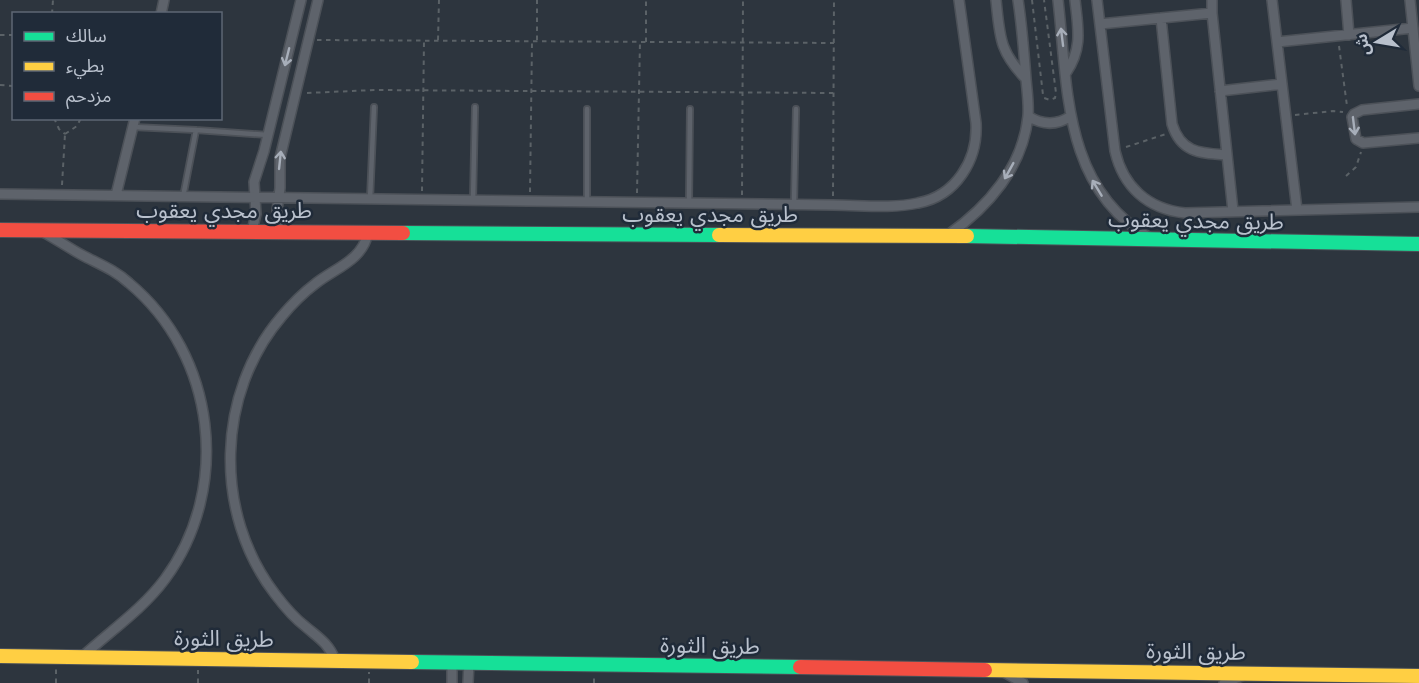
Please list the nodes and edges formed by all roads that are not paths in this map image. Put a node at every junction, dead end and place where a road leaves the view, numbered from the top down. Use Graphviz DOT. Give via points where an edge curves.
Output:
graph roads {
  1 [pos="301,0"];
  2 [pos="318,0"];
  3 [pos="959,0"];
  4 [pos="996,0"];
  5 [pos="1018,0"];
  6 [pos="1058,0"];
  7 [pos="1075,0"];
  8 [pos="1097,0"];
  9 [pos="1212,0"];
  10 [pos="1272,0"];
  11 [pos="1346,0"];
  12 [pos="1410,0"];
  13 [pos="1212,12"];
  14 [pos="1161,18"];
  15 [pos="1100,24"];
  16 [pos="1413,28"];
  17 [pos="1349,35"];
  18 [pos="1277,42"];
  19 [pos="1066,73"];
  20 [pos="1026,79"];
  21 [pos="1282,84"];
  22 [pos="1419,86"];
  23 [pos="1220,91"];
  24 [pos="1419,104"];
  25 [pos="374,107"];
  26 [pos="475,107"];
  27 [pos="588,109"];
  28 [pos="690,109"];
  29 [pos="796,109"];
  30 [pos="1028,116"];
  31 [pos="1071,116"];
  32 [pos="134,123"];
  33 [pos="196,129"];
  34 [pos="268,135"];
  35 [pos="1419,138"];
  36 [pos="1227,155"];
  37 [pos="0,194"];
  38 [pos="116,195"];
  39 [pos="183,197"];
  40 [pos="253,197"];
  41 [pos="279,198"];
  42 [pos="370,199"];
  43 [pos="473,200"];
  44 [pos="587,202"];
  45 [pos="689,203"];
  46 [pos="794,204"];
  47 [pos="1419,207"];
  48 [pos="1297,210"];
  49 [pos="1233,211"];
  50 [pos="0,230"];
  51 [pos="41,230"];
  52 [pos="252,231"];
  53 [pos="279,231"];
  54 [pos="368,233"];
  55 [pos="946,236"];
  56 [pos="1155,240"];
  57 [pos="1419,244"];
  58 [pos="0,656"];
  59 [pos="82,657"];
  60 [pos="335,660"];
  61 [pos="452,662"];
  62 [pos="469,662"];
  63 [pos="1000,669"];
  64 [pos="1249,673"];
  65 [pos="1419,676"];
  66 [pos="452,683"];
  67 [pos="468,683"];
  68 [pos="1023,683"];
  69 [pos="1224,683"];
  1 -- 34 [label="street, one-way"];
  41 -- 2 [label="street, one-way" via="280,158"];
  3 -- 46 [label="street" via="977,136 965,172 936,197 918,203"];
  4 -- 20 [label="street" via="1004,52"];
  5 -- 20 [label="street"];
  19 -- 6 [label="street, one-way"];
  7 -- 19 [label="street" via="1078,50"];
  8 -- 15 [label="street"];
  9 -- 13 [label="street"];
  10 -- 18 [label="street"];
  11 -- 17 [label="street"];
  12 -- 16 [label="street"];
  13 -- 14 [label="street"];
  13 -- 23 [label="street"];
  14 -- 15 [label="street"];
  14 -- 36 [label="street" via="1174,131 1192,150"];
  15 -- 49 [label="street" via="1115,150 1127,182 1152,204 1173,212"];
  16 -- 17 [label="street"];
  16 -- 22 [label="street"];
  17 -- 18 [label="street"];
  18 -- 21 [label="street"];
  19 -- 31 [label="street"];
  20 -- 30 [label="street"];
  21 -- 23 [label="street"];
  21 -- 48 [label="street"];
  23 -- 36 [label="street"];
  24 -- 35 [label="street, one-way" via="1358,111 1352,117 1356,139 1363,143"];
  25 -- 42 [label="lane"];
  26 -- 43 [label="lane"];
  27 -- 44 [label="lane"];
  28 -- 45 [label="lane"];
  29 -- 46 [label="lane"];
  30 -- 31 [label="street" via="1049,124"];
  30 -- 55 [label="street, one-way" via="1013,165 1000,186 968,221"];
  56 -- 31 [label="street, one-way" via="1132,227 1100,193 1085,167"];
  32 -- 33 [label="lane"];
  32 -- 38 [label="street"];
  33 -- 34 [label="lane"];
  33 -- 39 [label="lane"];
  34 -- 40 [label="street"];
  36 -- 49 [label="street"];
  37 -- 38 [label="street"];
  38 -- 39 [label="street"];
  39 -- 40 [label="street"];
  40 -- 41 [label="street"];
  40 -- 52 [label="street" via="256,213"];
  41 -- 42 [label="street"];
  41 -- 53 [label="street"];
  42 -- 43 [label="street"];
  43 -- 44 [label="street"];
  44 -- 45 [label="street"];
  45 -- 46 [label="street"];
  47 -- 48 [label="street"];
  48 -- 49 [label="street"];
  50 -- 51 [label="street, طريق مجدي يعقوب"];
  51 -- 52 [label="street, طريق مجدي يعقوب"];
  51 -- 59 [label="street" via="114,271 159,312 190,365 206,424 204,485 186,544 152,595"];
  52 -- 53 [label="street, طريق مجدي يعقوب"];
  53 -- 54 [label="street, طريق مجدي يعقوب"];
  54 -- 55 [label="street, طريق مجدي يعقوب"];
  54 -- 60 [label="street" via="357,256 314,284 268,335 243,386 231,442 236,510 251,553 274,593 305,627 325,642"];
  55 -- 56 [label="street, طريق مجدي يعقوب"];
  56 -- 57 [label="street, طريق مجدي يعقوب"];
  58 -- 59 [label="street, طريق الثورة"];
  59 -- 60 [label="street, طريق الثورة"];
  60 -- 61 [label="street, طريق الثورة"];
  61 -- 62 [label="street, طريق الثورة"];
  61 -- 66 [label="street"];
  62 -- 63 [label="street, طريق الثورة"];
  62 -- 67 [label="street"];
  63 -- 64 [label="street, طريق الثورة"];
  63 -- 68 [label="street"];
  64 -- 65 [label="street, طريق الثورة"];
  64 -- 69 [label="street"];
}
